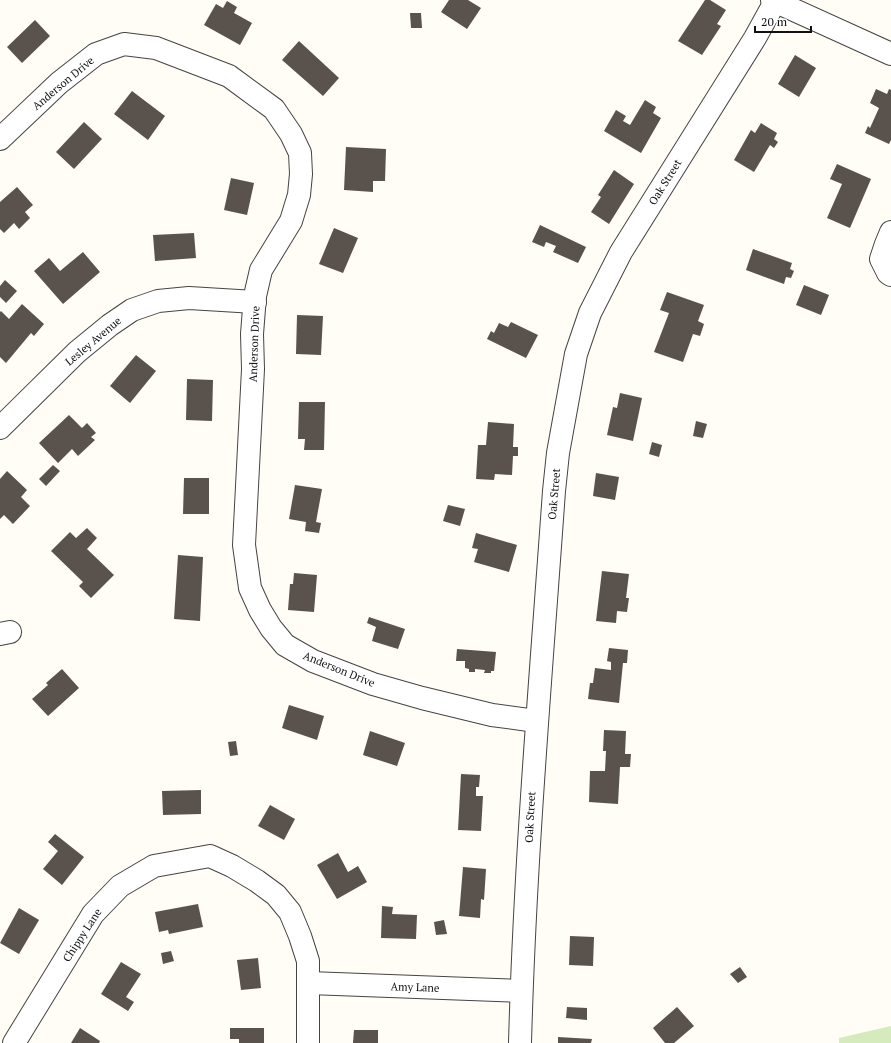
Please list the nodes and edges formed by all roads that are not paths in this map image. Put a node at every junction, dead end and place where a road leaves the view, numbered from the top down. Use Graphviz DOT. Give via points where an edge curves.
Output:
graph roads {
  1 [pos="774,1"];
  2 [pos="891,54"];
  3 [pos="0,139"];
  4 [pos="891,232"];
  5 [pos="891,275"];
  6 [pos="255,302"];
  7 [pos="0,428"];
  8 [pos="536,721"];
  9 [pos="309,983"];
  10 [pos="521,991"];
  11 [pos="14,1043"];
  12 [pos="308,1043"];
  13 [pos="520,1043"];
  1 -- 2 [label="street"];
  1 -- 8 [label="street, Oak Street" via="755,38 621,252 590,313 576,354 558,453"];
  3 -- 6 [label="street, Anderson Drive" via="59,83 96,54 124,44 156,48 229,76 274,109 300,152 299,195 291,221 261,270"];
  4 -- 5 [label="street" via="881,259"];
  6 -- 7 [label="street, Lesley Avenue" via="188,298 158,301 132,310 77,352"];
  6 -- 8 [label="street, Anderson Drive" via="244,545 250,588 271,628 285,645 308,658 373,684 492,715"];
  8 -- 10 [label="street, Oak Street"];
  9 -- 10 [label="street, Amy Lane"];
  9 -- 11 [label="street, Chippy Lane" via="308,961 300,936 290,912 276,895 232,866 210,856 154,866 120,886 93,914"];
  9 -- 12 [label="street, Chippy Lane"];
  10 -- 13 [label="street, Oak Street"];
}
